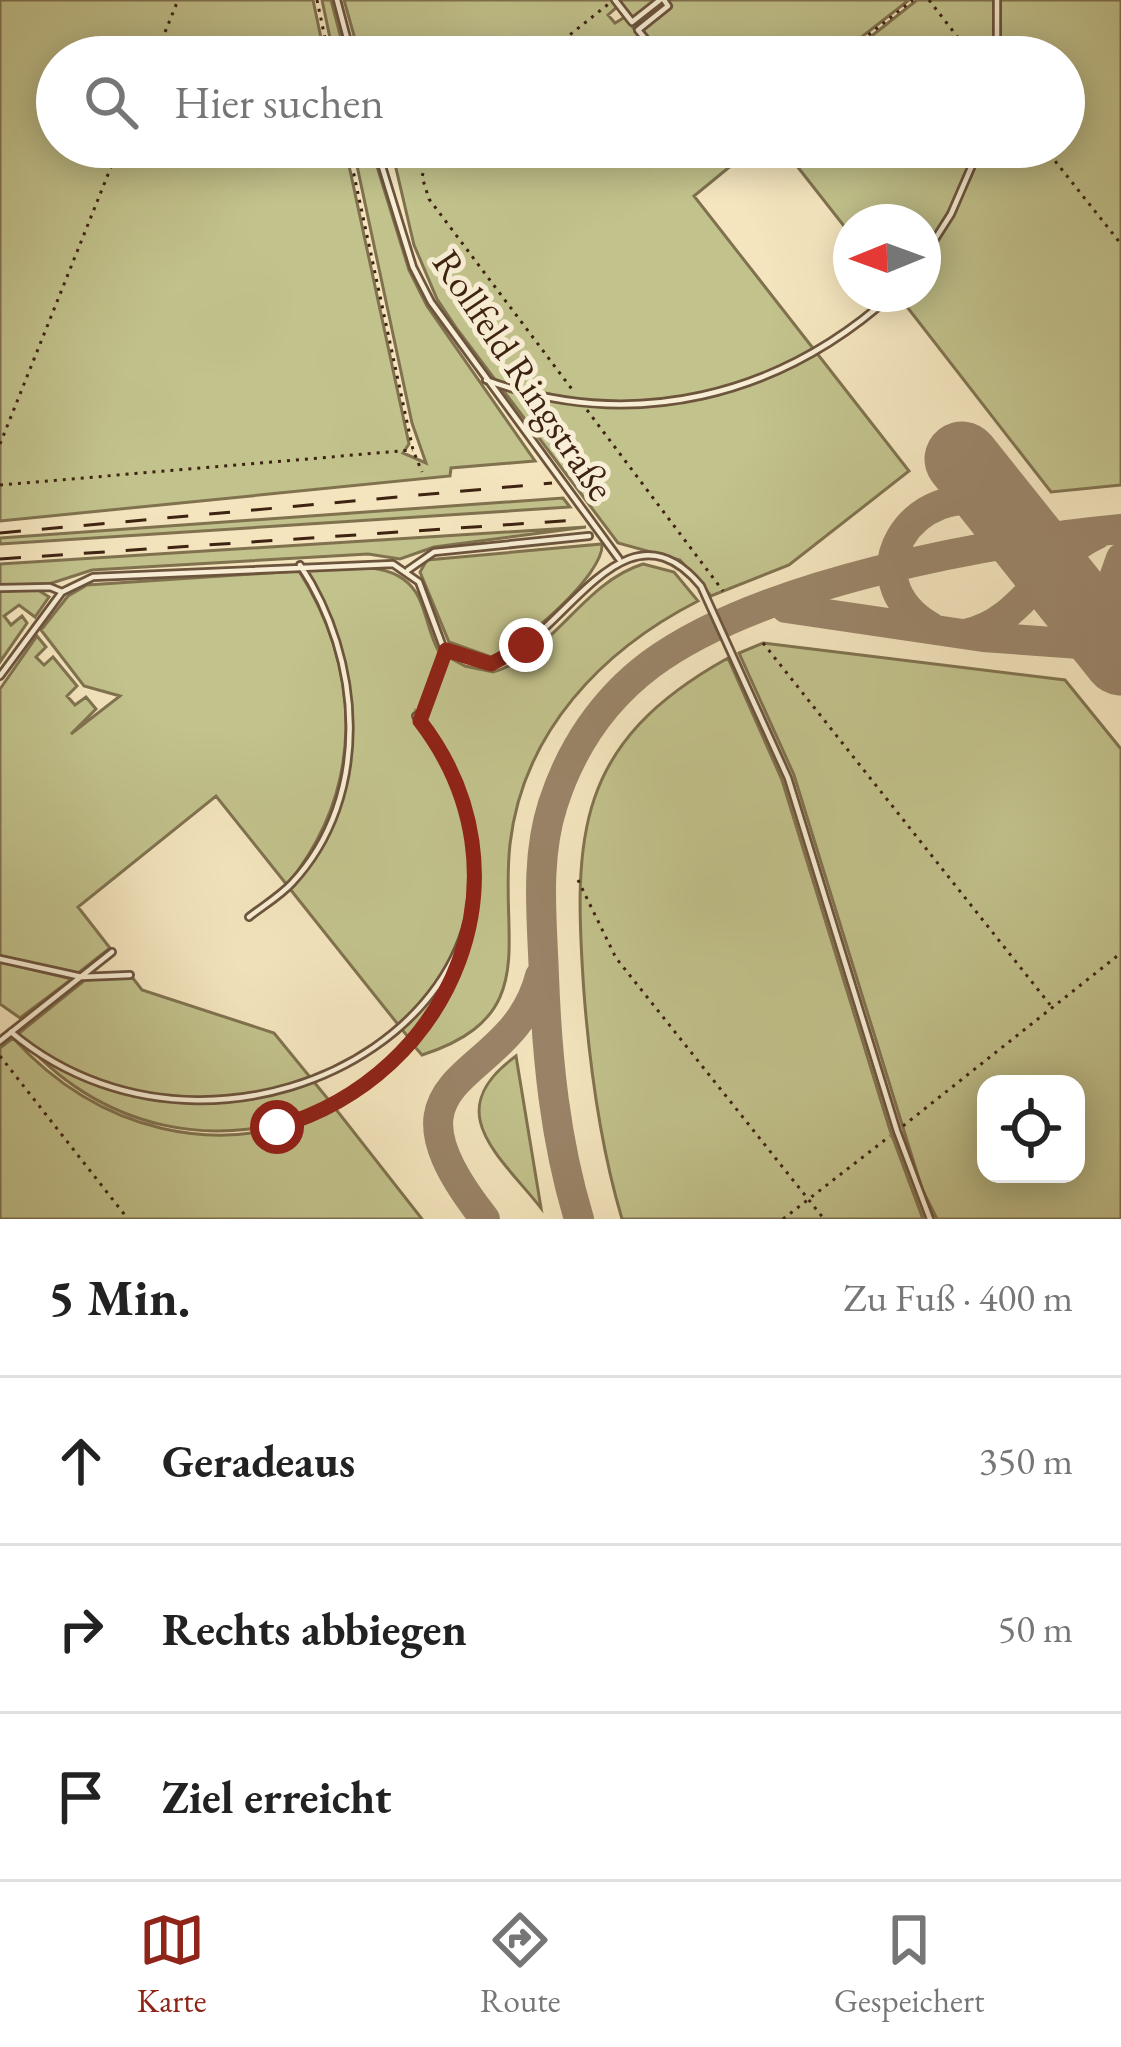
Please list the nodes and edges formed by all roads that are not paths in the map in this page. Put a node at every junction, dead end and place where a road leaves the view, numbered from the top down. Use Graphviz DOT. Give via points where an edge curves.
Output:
graph roads {
  1 [pos="337,0"];
  2 [pos="615,0"];
  3 [pos="662,0"];
  4 [pos="997,0"];
  5 [pos="346,36"];
  6 [pos="643,36"];
  7 [pos="997,36"];
  8 [pos="382,168"];
  9 [pos="971,168"];
  10 [pos="941,230"];
  11 [pos="869,312"];
  12 [pos="486,380"];
  13 [pos="589,536"];
  14 [pos="619,559"];
  15 [pos="300,566"];
  16 [pos="408,570"];
  17 [pos="0,588"];
  18 [pos="62,592"];
  19 [pos="0,676"];
  20 [pos="418,718"];
  21 [pos="249,917"];
  22 [pos="112,952"];
  23 [pos="463,952"];
  24 [pos="0,959"];
  25 [pos="130,975"];
  26 [pos="82,977"];
  27 [pos="11,1032"];
  28 [pos="0,1041"];
  29 [pos="28,1052"];
  30 [pos="930,1219"];
  1 -- 5 [label="lane"];
  2 -- 3 [label="lane" via="632,22"];
  3 -- 6 [label="lane" via="668,6 638,30"];
  4 -- 7 [label="lane"];
  8 -- 12 [label="lane, Rollfeld Ringstraße" via="413,267"];
  9 -- 10 [label="lane"];
  11 -- 12 [label="lane" via="816,352 748,384 651,405 581,402"];
  12 -- 14 [label="lane, Rollfeld Ringstraße"];
  13 -- 16 [label="lane" via="434,552"];
  14 -- 16 [label="lane" via="504,661 479,663 446,650"];
  14 -- 30 [label="lane" via="659,557 701,586 788,778"];
  15 -- 16 [label="lane" via="364,562"];
  15 -- 18 [label="lane" via="93,577"];
  15 -- 21 [label="lane" via="342,653 348,751 315,850 291,885"];
  17 -- 18 [label="lane"];
  18 -- 19 [label="lane"];
  20 -- 23 [label="lane" via="449,769 469,827 474,890"];
  22 -- 26 [label="lane"];
  24 -- 26 [label="lane"];
  25 -- 26 [label="lane"];
  26 -- 27 [label="lane"];
  27 -- 28 [label="lane"];
  27 -- 29 [label="lane"];
}
